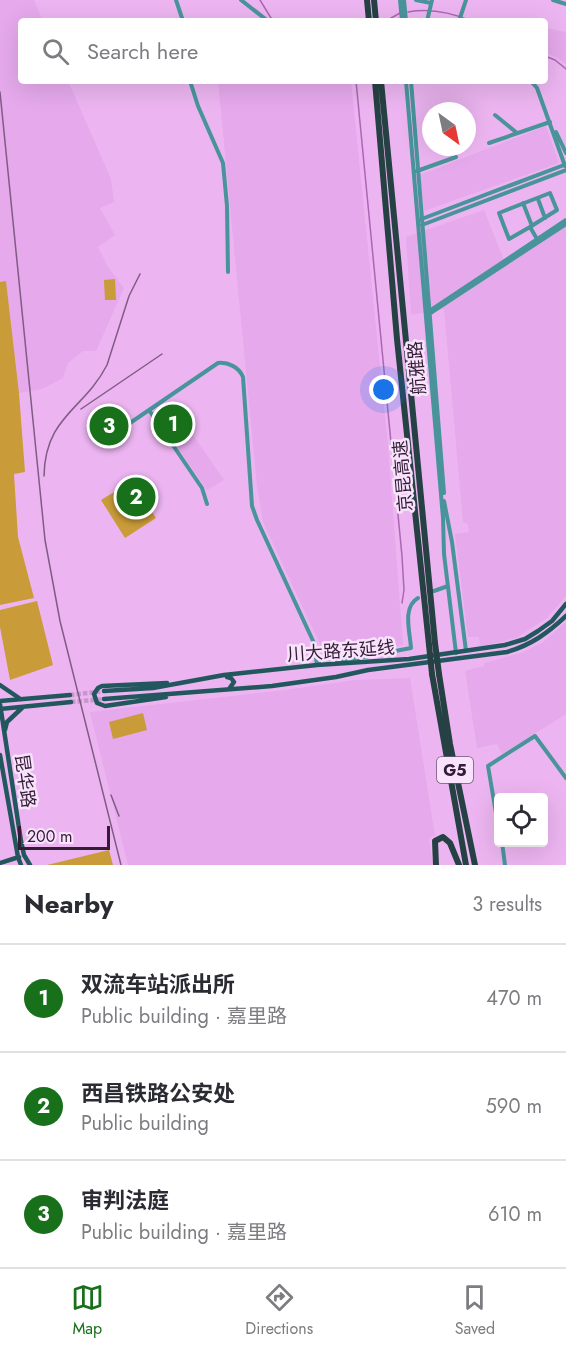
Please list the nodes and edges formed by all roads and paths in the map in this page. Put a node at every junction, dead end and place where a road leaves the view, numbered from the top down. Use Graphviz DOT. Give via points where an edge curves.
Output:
graph roads {
  1 [pos="176,0"];
  2 [pos="241,0"];
  3 [pos="367,0"];
  4 [pos="375,0"];
  5 [pos="402,0"];
  6 [pos="416,0"];
  7 [pos="465,0"];
  8 [pos="553,0"];
  9 [pos="431,3"];
  10 [pos="566,4"];
  11 [pos="372,17"];
  12 [pos="404,17"];
  13 [pos="182,18"];
  14 [pos="264,18"];
  15 [pos="428,18"];
  16 [pos="460,18"];
  17 [pos="191,84"];
  18 [pos="375,84"];
  19 [pos="381,84"];
  20 [pos="409,84"];
  21 [pos="409,84"];
  22 [pos="534,84"];
  23 [pos="495,116"];
  24 [pos="550,122"];
  25 [pos="518,133"];
  26 [pos="489,143"];
  27 [pos="566,153"];
  28 [pos="456,157"];
  29 [pos="565,168"];
  30 [pos="417,171"];
  31 [pos="538,199"];
  32 [pos="523,203"];
  33 [pos="544,218"];
  34 [pos="419,220"];
  35 [pos="566,222"];
  36 [pos="420,225"];
  37 [pos="531,226"];
  38 [pos="537,239"];
  39 [pos="228,272"];
  40 [pos="428,313"];
  41 [pos="149,410"];
  42 [pos="108,438"];
  43 [pos="207,504"];
  44 [pos="448,586"];
  45 [pos="435,591"];
  46 [pos="418,598"];
  47 [pos="566,604"];
  48 [pos="566,616"];
  49 [pos="432,644"];
  50 [pos="466,651"];
  51 [pos="456,653"];
  52 [pos="317,665"];
  53 [pos="436,674"];
  54 [pos="224,675"];
  55 [pos="184,682"];
  56 [pos="0,685"];
  57 [pos="226,690"];
  58 [pos="104,691"];
  59 [pos="186,693"];
  60 [pos="70,695"];
  61 [pos="22,699"];
  62 [pos="104,699"];
  63 [pos="71,702"];
  64 [pos="0,706"];
  65 [pos="23,707"];
  66 [pos="4,731"];
  67 [pos="0,755"];
  68 [pos="566,778"];
  69 [pos="494,801"];
  70 [pos="503,847"];
  71 [pos="24,855"];
  72 [pos="18,857"];
  73 [pos="0,863"];
  74 [pos="29,863"];
  75 [pos="20,865"];
  76 [pos="436,865"];
  77 [pos="459,865"];
  78 [pos="466,865"];
  79 [pos="475,865"];
  80 [pos="506,865"];
  1 -- 13 [label="street"];
  2 -- 14 [label="street"];
  3 -- 11 [label="highway"];
  4 -- 11 [label="highway"];
  5 -- 12 [label="street"];
  6 -- 9 [label="street"];
  7 -- 16 [label="street"];
  8 -- 10 [label="street"];
  9 -- 15 [label="street"];
  17 -- 39 [label="street" via="222,156"];
  18 -- 49 [label="highway, 京昆高速 / G5" via="397,339"];
  19 -- 49 [label="highway, 京昆高速 / G5"];
  20 -- 30 [label="street, 航雅路"];
  21 -- 34 [label="street, 航雅路"];
  22 -- 24 [label="street"];
  23 -- 25 [label="street"];
  24 -- 25 [label="street"];
  24 -- 27 [label="street"];
  24 -- 29 [label="street"];
  25 -- 26 [label="street"];
  28 -- 30 [label="street"];
  29 -- 34 [label="street"];
  29 -- 36 [label="street"];
  30 -- 34 [label="street, 航雅路"];
  31 -- 32 [label="street"];
  31 -- 33 [label="street"];
  31 -- 33 [label="street" via="550,193 557,210"];
  32 -- 37 [label="street"];
  32 -- 37 [label="street" via="499,213 509,239"];
  33 -- 37 [label="street"];
  34 -- 36 [label="street, 航雅路"];
  35 -- 38 [label="street"];
  35 -- 40 [label="street"];
  36 -- 40 [label="street, 航雅路"];
  37 -- 38 [label="street"];
  38 -- 40 [label="street"];
  40 -- 44 [label="street, 航雅路"];
  40 -- 50 [label="street, 航雅路" via="445,502"];
  41 -- 42 [label="street"];
  41 -- 43 [label="street" via="202,488"];
  41 -- 52 [label="street" via="218,363 230,364 241,373 252,506 314,643"];
  44 -- 45 [label="street"];
  44 -- 51 [label="street, 航雅路"];
  46 -- 52 [label="street" via="408,609 411,648"];
  47 -- 50 [label="main road, 川大路东延线" via="552,621 525,639"];
  48 -- 57 [label="main road, 川大路东延线" via="535,641 507,652"];
  49 -- 53 [label="highway, 京昆高速 / G5, bridge"];
  50 -- 51 [label="main road, 川大路东延线"];
  51 -- 52 [label="main road, 川大路东延线"];
  52 -- 54 [label="main road, 川大路东延线"];
  53 -- 78 [label="highway, 京昆高速 / G5"];
  53 -- 79 [label="highway, 京昆高速 / G5"];
  54 -- 55 [label="main road, 川大路东延线"];
  54 -- 57 [label="main road" via="234,682"];
  55 -- 58 [label="main road, 川大路东延线"];
  55 -- 59 [label="main road" via="102,686 94,698 105,706"];
  56 -- 61 [label="main road"];
  57 -- 59 [label="main road, 川大路东延线"];
  59 -- 62 [label="main road, 川大路东延线"];
  60 -- 61 [label="main road"];
  61 -- 64 [label="main road"];
  63 -- 65 [label="main road"];
  64 -- 65 [label="main road"];
  64 -- 66 [label="main road, 昆华路"];
  65 -- 66 [label="main road" via="7,722"];
  66 -- 71 [label="main road, 昆华路"];
  67 -- 72 [label="main road, 昆华路"];
  68 -- 69 [label="street" via="535,736 488,766"];
  70 -- 80 [label="street"];
  71 -- 72 [label="main road"];
  71 -- 74 [label="main road, 昆华路"];
  72 -- 73 [label="main road"];
  72 -- 75 [label="main road, 昆华路"];
  74 -- 75 [label="main road"];
  76 -- 77 [label="highway" via="434,844 443,837 450,843"];
}
